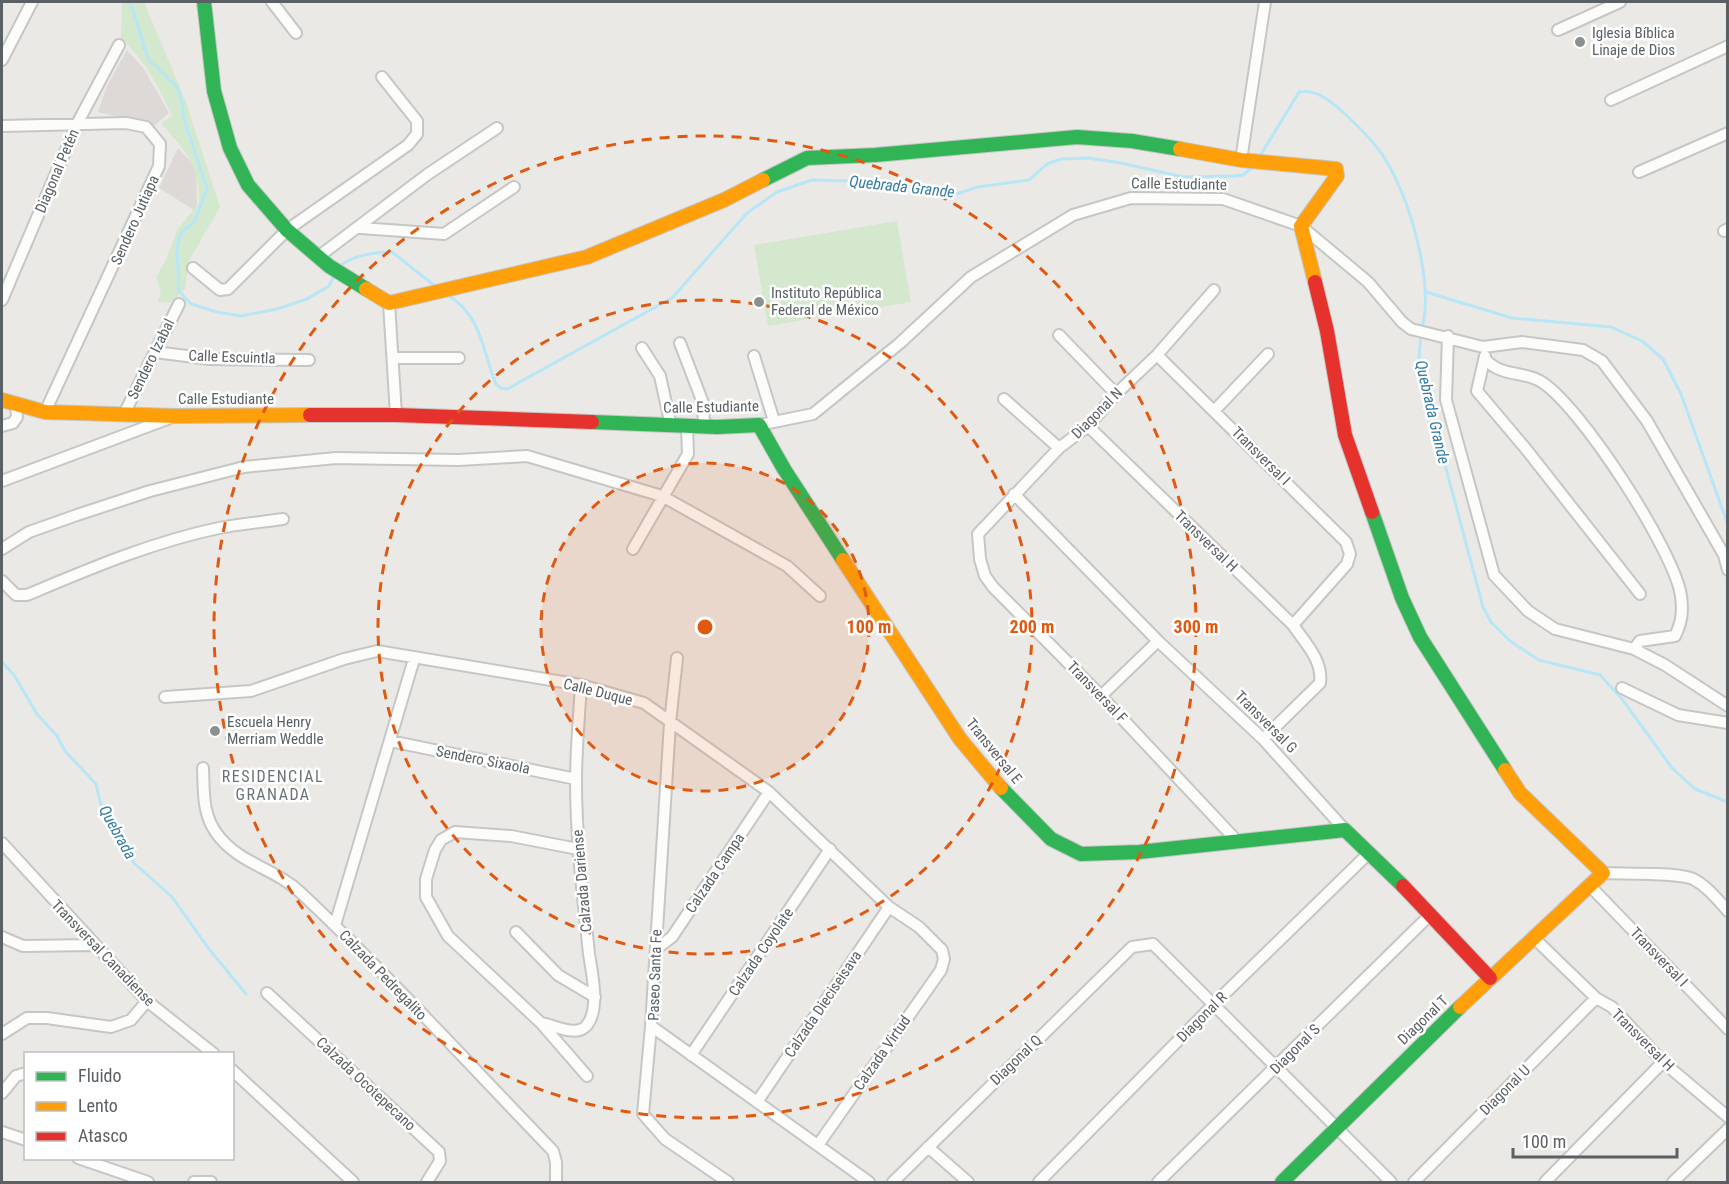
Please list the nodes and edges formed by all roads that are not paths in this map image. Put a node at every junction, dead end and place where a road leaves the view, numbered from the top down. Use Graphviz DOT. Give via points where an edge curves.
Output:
graph roads {
  1 [pos="32,2"];
  2 [pos="204,2"];
  3 [pos="272,2"];
  4 [pos="1265,2"];
  5 [pos="1620,2"];
  6 [pos="1558,30"];
  7 [pos="296,33"];
  8 [pos="119,45"];
  9 [pos="1728,46"];
  10 [pos="2,60"];
  11 [pos="382,77"];
  12 [pos="1611,100"];
  13 [pos="77,124"];
  14 [pos="2,126"];
  15 [pos="498,128"];
  16 [pos="1728,133"];
  17 [pos="1247,160"];
  18 [pos="1639,172"];
  19 [pos="514,187"];
  20 [pos="1301,225"];
  21 [pos="361,228"];
  22 [pos="287,230"];
  23 [pos="318,257"];
  24 [pos="193,268"];
  25 [pos="1214,290"];
  26 [pos="2,300"];
  27 [pos="389,303"];
  28 [pos="179,304"];
  29 [pos="1059,335"];
  30 [pos="1448,336"];
  31 [pos="680,343"];
  32 [pos="1483,347"];
  33 [pos="642,348"];
  34 [pos="155,352"];
  35 [pos="1268,354"];
  36 [pos="1157,355"];
  37 [pos="754,356"];
  38 [pos="393,358"];
  39 [pos="459,358"];
  40 [pos="309,360"];
  41 [pos="1486,360"];
  42 [pos="1116,394"];
  43 [pos="1005,399"];
  44 [pos="2,400"];
  45 [pos="16,405"];
  46 [pos="1215,410"];
  47 [pos="45,412"];
  48 [pos="124,414"];
  49 [pos="396,415"];
  50 [pos="176,416"];
  51 [pos="774,421"];
  52 [pos="759,425"];
  53 [pos="2,426"];
  54 [pos="671,426"];
  55 [pos="687,426"];
  56 [pos="704,426"];
  57 [pos="1088,426"];
  58 [pos="1059,448"];
  59 [pos="2,481"];
  60 [pos="1014,494"];
  61 [pos="662,496"];
  62 [pos="283,519"];
  63 [pos="978,534"];
  64 [pos="2,549"];
  65 [pos="633,549"];
  66 [pos="1726,556"];
  67 [pos="1728,570"];
  68 [pos="2,581"];
  69 [pos="1640,594"];
  70 [pos="820,596"];
  71 [pos="1293,625"];
  72 [pos="1158,641"];
  73 [pos="1634,649"];
  74 [pos="677,658"];
  75 [pos="414,659"];
  76 [pos="581,685"];
  77 [pos="1622,688"];
  78 [pos="1101,696"];
  79 [pos="165,697"];
  80 [pos="1728,706"];
  81 [pos="670,723"];
  82 [pos="1728,723"];
  83 [pos="1263,739"];
  84 [pos="390,741"];
  85 [pos="203,768"];
  86 [pos="576,779"];
  87 [pos="769,792"];
  88 [pos="1345,830"];
  89 [pos="1237,841"];
  90 [pos="2,843"];
  91 [pos="578,849"];
  92 [pos="830,849"];
  93 [pos="1368,854"];
  94 [pos="1603,873"];
  95 [pos="1590,885"];
  96 [pos="889,907"];
  97 [pos="1728,910"];
  98 [pos="1431,914"];
  99 [pos="334,925"];
  100 [pos="516,932"];
  101 [pos="2,937"];
  102 [pos="1533,937"];
  103 [pos="93,945"];
  104 [pos="656,949"];
  105 [pos="944,958"];
  106 [pos="1490,978"];
  107 [pos="267,993"];
  108 [pos="595,997"];
  109 [pos="1596,998"];
  110 [pos="147,1000"];
  111 [pos="1214,1004"];
  112 [pos="541,1023"];
  113 [pos="651,1026"];
  114 [pos="1728,1029"];
  115 [pos="2,1034"];
  116 [pos="209,1052"];
  117 [pos="691,1055"];
  118 [pos="1663,1062"];
  119 [pos="1276,1068"];
  120 [pos="234,1072"];
  121 [pos="24,1074"];
  122 [pos="587,1076"];
  123 [pos="2,1093"];
  124 [pos="757,1102"];
  125 [pos="1728,1118"];
  126 [pos="1336,1129"];
  127 [pos="1728,1129"];
  128 [pos="2,1132"];
  129 [pos="24,1139"];
  130 [pos="818,1145"];
  131 [pos="928,1147"];
  132 [pos="84,1160"];
  133 [pos="148,1182"];
  134 [pos="194,1182"];
  135 [pos="211,1182"];
  136 [pos="353,1182"];
  137 [pos="427,1182"];
  138 [pos="556,1182"];
  139 [pos="728,1182"];
  140 [pos="869,1182"];
  141 [pos="893,1182"];
  142 [pos="968,1182"];
  143 [pos="1039,1182"];
  144 [pos="1158,1182"];
  145 [pos="1282,1182"];
  146 [pos="1391,1182"];
  147 [pos="1414,1182"];
  148 [pos="1545,1182"];
  149 [pos="1673,1182"];
  1 -- 10 [label="street"];
  2 -- 22 [label="street" via="214,92 230,148 248,185"];
  3 -- 7 [label="street"];
  4 -- 17 [label="street"];
  5 -- 6 [label="street"];
  8 -- 13 [label="street, Diagonal Petén"];
  9 -- 12 [label="street"];
  11 -- 22 [label="street" via="417,121 417,134 408,145"];
  13 -- 14 [label="street, Sendero Jutiapa"];
  13 -- 26 [label="street, Diagonal Petén"];
  13 -- 47 [label="street, Sendero Jutiapa" via="105,122 146,127 160,144 159,166"];
  15 -- 21 [label="street" via="428,174"];
  16 -- 18 [label="street"];
  17 -- 20 [label="street" via="1336,169 1336,176"];
  17 -- 27 [label="street" via="1132,141 1077,137 807,158 715,204 587,257"];
  19 -- 21 [label="street" via="444,234"];
  20 -- 30 [label="street, Calle Estudiante" via="1368,282 1411,329"];
  20 -- 51 [label="street, Calle Estudiante" via="1223,199 1131,198 1073,214 971,277 900,343 813,414"];
  20 -- 94 [label="street" via="1327,331 1345,435 1402,598 1442,675 1520,793"];
  21 -- 23 [label="street"];
  22 -- 23 [label="street"];
  22 -- 24 [label="street" via="228,289 220,290"];
  23 -- 27 [label="street"];
  25 -- 36 [label="street, Diagonal N"];
  27 -- 38 [label="street"];
  28 -- 34 [label="street, Sendero Izabal"];
  29 -- 42 [label="street"];
  30 -- 32 [label="street, Calle Estudiante"];
  30 -- 73 [label="street" via="1446,400 1494,575 1528,611 1555,628"];
  31 -- 56 [label="street" via="703,403"];
  32 -- 41 [label="street"];
  32 -- 66 [label="street" via="1522,342 1583,350 1602,361 1647,421"];
  33 -- 54 [label="street" via="660,376"];
  34 -- 40 [label="street, Calle Escuintla" via="210,359"];
  34 -- 48 [label="street, Sendero Izabal"];
  35 -- 46 [label="street"];
  36 -- 42 [label="street, Diagonal N"];
  36 -- 46 [label="street, Transversal I"];
  37 -- 51 [label="street"];
  38 -- 39 [label="street"];
  38 -- 49 [label="street"];
  41 -- 69 [label="street" via="1476,391 1526,448"];
  41 -- 73 [label="street" via="1493,367 1540,380 1567,406 1630,489 1660,545 1680,594 1682,622 1675,636 1640,641"];
  42 -- 57 [label="street, Diagonal N"];
  43 -- 58 [label="street"];
  44 -- 45 [label="street, Calle Estudiante"];
  45 -- 47 [label="street, Calle Estudiante"];
  45 -- 53 [label="street" via="17,417 13,423"];
  46 -- 71 [label="street, Transversal I" via="1346,542 1350,554 1347,564"];
  47 -- 48 [label="street, Calle Estudiante"];
  48 -- 50 [label="street, Calle Estudiante"];
  49 -- 50 [label="street, Calle Estudiante"];
  49 -- 54 [label="street, Calle Estudiante"];
  50 -- 59 [label="street"];
  51 -- 52 [label="street, Calle Estudiante"];
  52 -- 56 [label="street, Calle Estudiante"];
  52 -- 89 [label="street, Transversal E" via="960,739 1017,807 1051,839 1081,854"];
  54 -- 55 [label="street, Calle Estudiante"];
  55 -- 56 [label="street, Calle Estudiante"];
  55 -- 61 [label="street" via="688,454"];
  57 -- 58 [label="street, Diagonal N"];
  57 -- 71 [label="street, Transversal H"];
  58 -- 60 [label="street, Diagonal N"];
  60 -- 63 [label="street, Diagonal N"];
  60 -- 72 [label="street, Transversal G"];
  61 -- 64 [label="street" via="527,456 459,460 336,458 244,467 150,491 29,532"];
  61 -- 65 [label="street"];
  61 -- 70 [label="street" via="787,566"];
  62 -- 68 [label="street" via="219,528 169,542 27,595 16,595"];
  63 -- 78 [label="street, Transversal F" via="980,559 993,587"];
  66 -- 67 [label="street"];
  71 -- 83 [label="street, Transversal H" via="1319,662 1320,683"];
  72 -- 78 [label="street"];
  72 -- 83 [label="street, Transversal G"];
  73 -- 80 [label="street"];
  74 -- 81 [label="street, Paseo Santa Fe"];
  75 -- 76 [label="street, Calle Duque"];
  75 -- 79 [label="street, Calle Duque" via="377,651 251,691"];
  75 -- 84 [label="street, Calzada Pedregalito"];
  76 -- 81 [label="street, Calle Duque" via="644,703"];
  76 -- 86 [label="street, Calzada Dariense"];
  77 -- 82 [label="street" via="1678,716"];
  78 -- 89 [label="street, Transversal F"];
  81 -- 87 [label="street, Calle Duque"];
  81 -- 104 [label="street, Paseo Santa Fe"];
  83 -- 88 [label="street, Transversal G"];
  84 -- 86 [label="street, Sendero Sixaola"];
  84 -- 99 [label="street, Calzada Pedregalito"];
  85 -- 99 [label="street" via="205,810 223,841 249,862 287,880"];
  86 -- 91 [label="street, Calzada Dariense"];
  87 -- 92 [label="street, Calle Duque"];
  87 -- 104 [label="street, Calzada Campa" via="672,937"];
  88 -- 89 [label="street, Transversal E"];
  88 -- 93 [label="street, Transversal G"];
  90 -- 103 [label="street, Transversal Canadiense"];
  91 -- 108 [label="street, Calzada Dariense"];
  91 -- 112 [label="street" via="511,836 455,832 441,840 426,879 426,897 448,936"];
  92 -- 96 [label="street, Calle Duque"];
  92 -- 117 [label="street, Calzada Coyolate"];
  93 -- 98 [label="street, Transversal G"];
  93 -- 111 [label="street, Diagonal R"];
  94 -- 95 [label="street, Diagonal T"];
  94 -- 97 [label="street" via="1692,879"];
  95 -- 102 [label="street, Diagonal T"];
  95 -- 114 [label="street, Transversal I"];
  96 -- 105 [label="street, Calle Duque" via="919,927 942,950"];
  96 -- 124 [label="street, Calzada Dieciseisava"];
  98 -- 106 [label="street, Transversal G"];
  98 -- 119 [label="street, Diagonal S"];
  99 -- 138 [label="street, Calzada Pedregalito" via="553,1150"];
  100 -- 108 [label="street" via="558,975"];
  101 -- 103 [label="street" via="23,946"];
  102 -- 106 [label="street, Diagonal T"];
  102 -- 109 [label="street, Transversal H"];
  103 -- 110 [label="street, Transversal Canadiense"];
  104 -- 113 [label="street, Paseo Santa Fe"];
  105 -- 130 [label="street, Calzada Virtud" via="940,970"];
  106 -- 126 [label="street, Diagonal T"];
  107 -- 137 [label="street, Calzada Ocotepecano" via="439,1152 440,1161"];
  108 -- 112 [label="street, Calzada Dariense" via="590,1022 580,1031"];
  109 -- 118 [label="street, Transversal H" via="1612,1007"];
  109 -- 147 [label="street, Diagonal U"];
  110 -- 115 [label="street" via="131,1020 111,1027 27,1018"];
  110 -- 116 [label="street, Transversal Canadiense"];
  111 -- 119 [label="street"];
  111 -- 131 [label="street, Diagonal Q" via="1153,944 1132,947"];
  111 -- 143 [label="street, Diagonal R"];
  112 -- 122 [label="street"];
  113 -- 117 [label="street, Paseo Santa Fe"];
  113 -- 139 [label="street" via="643,1114 665,1139"];
  117 -- 124 [label="street, Paseo Santa Fe"];
  118 -- 125 [label="street, Transversal H"];
  118 -- 148 [label="street"];
  119 -- 126 [label="street"];
  119 -- 144 [label="street, Diagonal S"];
  120 -- 136 [label="street"];
  121 -- 123 [label="street" via="16,1076"];
  124 -- 130 [label="street, Paseo Santa Fe"];
  126 -- 145 [label="street, Diagonal T"];
  126 -- 146 [label="street"];
  127 -- 149 [label="street"];
  128 -- 129 [label="street"];
  130 -- 140 [label="street, Paseo Santa Fe"];
  131 -- 141 [label="street, Diagonal Q"];
  131 -- 142 [label="street"];
  132 -- 133 [label="street"];
  134 -- 135 [label="street"];
}
